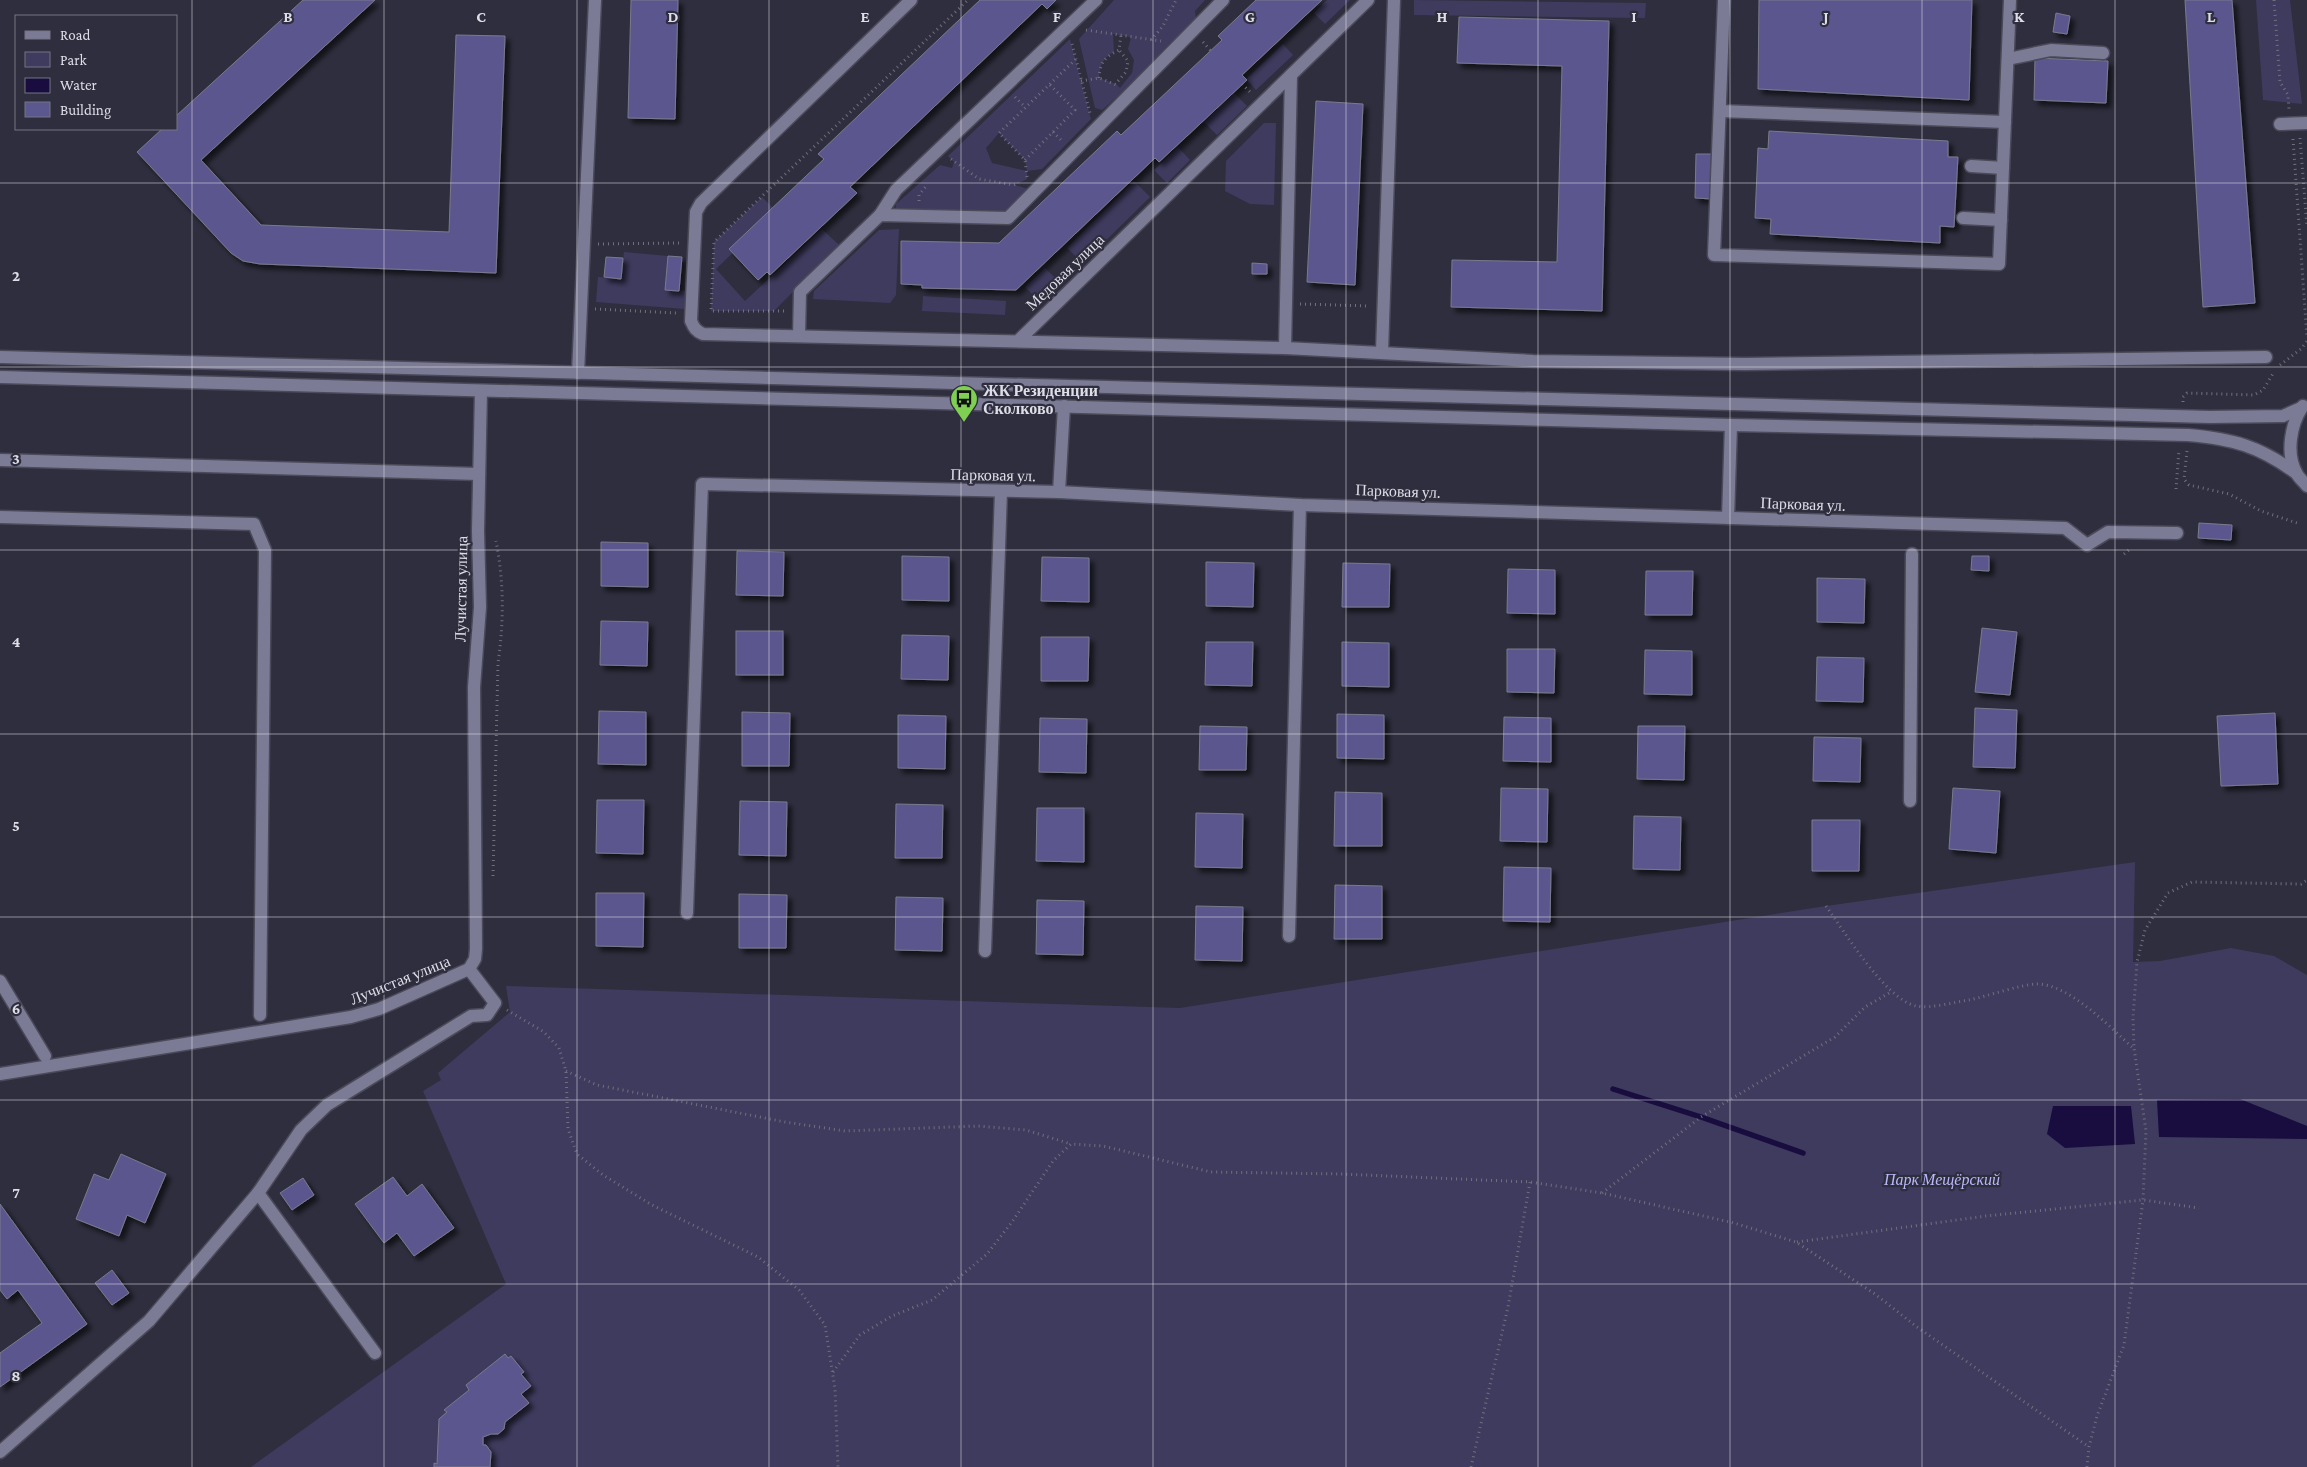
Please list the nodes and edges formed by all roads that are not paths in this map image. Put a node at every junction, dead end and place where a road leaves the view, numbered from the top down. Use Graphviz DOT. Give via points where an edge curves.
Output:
graph roads {
  1 [pos="595,0"];
  2 [pos="911,0"];
  3 [pos="1096,0"];
  4 [pos="1223,0"];
  5 [pos="1368,0"];
  6 [pos="1394,0"];
  7 [pos="1724,0"];
  8 [pos="2010,0"];
  9 [pos="2103,53"];
  10 [pos="2008,59"];
  11 [pos="1291,75"];
  12 [pos="1720,111"];
  13 [pos="2005,122"];
  14 [pos="2301,123"];
  15 [pos="2280,124"];
  16 [pos="1970,166"];
  17 [pos="2003,168"];
  18 [pos="880,215"];
  19 [pos="1963,218"];
  20 [pos="2001,220"];
  21 [pos="799,336"];
  22 [pos="1019,340"];
  23 [pos="1285,348"];
  24 [pos="1382,352"];
  25 [pos="0,357"];
  26 [pos="2266,357"];
  27 [pos="578,373"];
  28 [pos="0,377"];
  29 [pos="481,391"];
  30 [pos="2304,405"];
  31 [pos="1064,406"];
  32 [pos="1731,425"];
  33 [pos="0,460"];
  34 [pos="2296,473"];
  35 [pos="479,474"];
  36 [pos="2307,486"];
  37 [pos="1001,491"];
  38 [pos="1059,492"];
  39 [pos="1300,505"];
  40 [pos="0,517"];
  41 [pos="1728,518"];
  42 [pos="2177,534"];
  43 [pos="1912,554"];
  44 [pos="1910,801"];
  45 [pos="687,913"];
  46 [pos="1289,936"];
  47 [pos="986,951"];
  48 [pos="469,969"];
  49 [pos="0,982"];
  50 [pos="260,1015"];
  51 [pos="45,1056"];
  52 [pos="0,1074"];
  53 [pos="258,1194"];
  54 [pos="376,1353"];
  55 [pos="0,1452"];
  1 -- 27 [label="street"];
  2 -- 21 [label="street" via="701,204 694,218 694,328 703,334"];
  3 -- 18 [label="street" via="896,190"];
  4 -- 18 [label="street" via="1008,218"];
  5 -- 11 [label="street, Медовая улица"];
  6 -- 24 [label="street"];
  7 -- 12 [label="street"];
  8 -- 10 [label="street"];
  9 -- 10 [label="street" via="2051,50"];
  10 -- 13 [label="street"];
  11 -- 22 [label="street, Медовая улица"];
  11 -- 23 [label="street"];
  12 -- 13 [label="street"];
  12 -- 20 [label="street" via="1714,254 1999,264"];
  13 -- 17 [label="street"];
  14 -- 15 [label="street"];
  16 -- 17 [label="street"];
  17 -- 20 [label="street"];
  18 -- 21 [label="street" via="800,292"];
  19 -- 20 [label="street"];
  21 -- 22 [label="street"];
  22 -- 23 [label="street"];
  23 -- 24 [label="street"];
  24 -- 26 [label="street" via="1532,361 1745,364"];
  25 -- 27 [label="street"];
  27 -- 30 [label="street" via="2210,417 2283,416"];
  28 -- 29 [label="street"];
  29 -- 31 [label="street"];
  29 -- 35 [label="street, Лучистая улица"];
  30 -- 34 [label="street" via="2291,429"];
  31 -- 32 [label="street"];
  31 -- 38 [label="street"];
  32 -- 34 [label="street" via="2188,434 2242,443 2276,459"];
  32 -- 41 [label="street"];
  33 -- 35 [label="street"];
  34 -- 36 [label="street"];
  35 -- 48 [label="street, Лучистая улица" via="480,607 474,687 476,949"];
  37 -- 38 [label="street, Парковая ул."];
  37 -- 45 [label="street, Парковая ул." via="702,484"];
  37 -- 47 [label="street"];
  38 -- 39 [label="street, Парковая ул."];
  39 -- 41 [label="street, Парковая ул."];
  39 -- 46 [label="street"];
  40 -- 50 [label="street" via="254,524 265,550"];
  41 -- 42 [label="street, Парковая ул." via="2065,528 2087,545 2108,532"];
  43 -- 44 [label="street"];
  48 -- 52 [label="street, Лучистая улица" via="379,1009 350,1017"];
  48 -- 53 [label="street" via="495,1003 488,1015 471,1016 327,1105 302,1130"];
  49 -- 51 [label="street"];
  53 -- 54 [label="street"];
  53 -- 55 [label="street" via="149,1321"];
}
